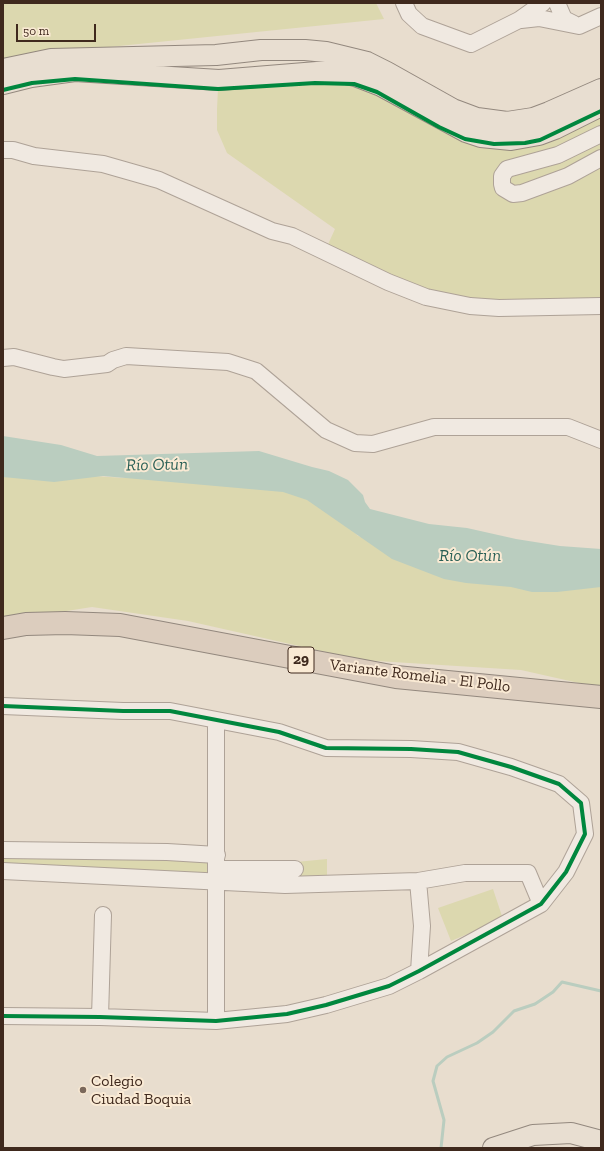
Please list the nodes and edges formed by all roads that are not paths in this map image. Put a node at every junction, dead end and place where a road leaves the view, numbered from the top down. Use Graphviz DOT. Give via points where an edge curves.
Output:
graph roads {
  1 [pos="404,3"];
  2 [pos="543,3"];
  3 [pos="557,3"];
  4 [pos="601,16"];
  5 [pos="519,20"];
  6 [pos="579,26"];
  7 [pos="261,50"];
  8 [pos="216,54"];
  9 [pos="3,69"];
  10 [pos="264,77"];
  11 [pos="219,80"];
  12 [pos="3,84"];
  13 [pos="601,89"];
  14 [pos="601,106"];
  15 [pos="601,134"];
  16 [pos="3,150"];
  17 [pos="601,158"];
  18 [pos="601,306"];
  19 [pos="3,358"];
  20 [pos="601,440"];
  21 [pos="3,628"];
  22 [pos="601,697"];
  23 [pos="3,706"];
  24 [pos="216,720"];
  25 [pos="3,850"];
  26 [pos="217,869"];
  27 [pos="295,869"];
  28 [pos="3,871"];
  29 [pos="418,882"];
  30 [pos="541,904"];
  31 [pos="103,915"];
  32 [pos="419,971"];
  33 [pos="3,1016"];
  34 [pos="100,1017"];
  35 [pos="216,1021"];
  36 [pos="601,1141"];
  37 [pos="492,1148"];
  1 -- 5 [label="street" via="409,14 422,26 471,44"];
  2 -- 5 [label="street"];
  3 -- 6 [label="street" via="564,19"];
  4 -- 6 [label="street"];
  5 -- 6 [label="street" via="539,18"];
  7 -- 8 [label="main road"];
  7 -- 10 [label="main road" via="272,62 271,71"];
  7 -- 13 [label="main road" via="305,50 345,55 387,72 452,109 493,121 507,122 533,118"];
  8 -- 9 [label="main road" via="51,59"];
  8 -- 11 [label="main road" via="209,62 209,67 212,75"];
  10 -- 11 [label="main road"];
  10 -- 14 [label="main road" via="317,72 337,72 355,76 381,86 466,132 494,139 511,140 539,135"];
  11 -- 12 [label="main road" via="76,72 31,77"];
  15 -- 17 [label="street" via="558,155 507,169 502,176 503,188 513,194 522,193 568,176"];
  16 -- 18 [label="street" via="103,164 160,180 272,231 292,236 388,282 439,300 499,308"];
  19 -- 20 [label="street" via="14,357 64,368 107,364 126,356 228,362 256,371 326,430 355,443 373,444 434,427 568,427"];
  21 -- 22 [label="highway, Variante Romelia - El Pollo / 29" via="26,624 120,625 396,677"];
  23 -- 24 [label="street" via="123,711 170,710"];
  24 -- 26 [label="street"];
  24 -- 30 [label="street" via="279,732 326,748 458,752 559,784 581,803 585,834 566,872"];
  25 -- 26 [label="street" via="167,852"];
  26 -- 27 [label="street"];
  26 -- 28 [label="street"];
  26 -- 29 [label="street" via="285,886"];
  26 -- 35 [label="street"];
  29 -- 30 [label="street" via="465,873 528,873"];
  29 -- 32 [label="street" via="422,926"];
  30 -- 32 [label="street"];
  31 -- 34 [label="street"];
  32 -- 35 [label="street" via="389,986 326,1005 287,1014"];
  33 -- 34 [label="street"];
  34 -- 35 [label="street"];
  36 -- 37 [label="main road" via="571,1133 533,1135"];
}
